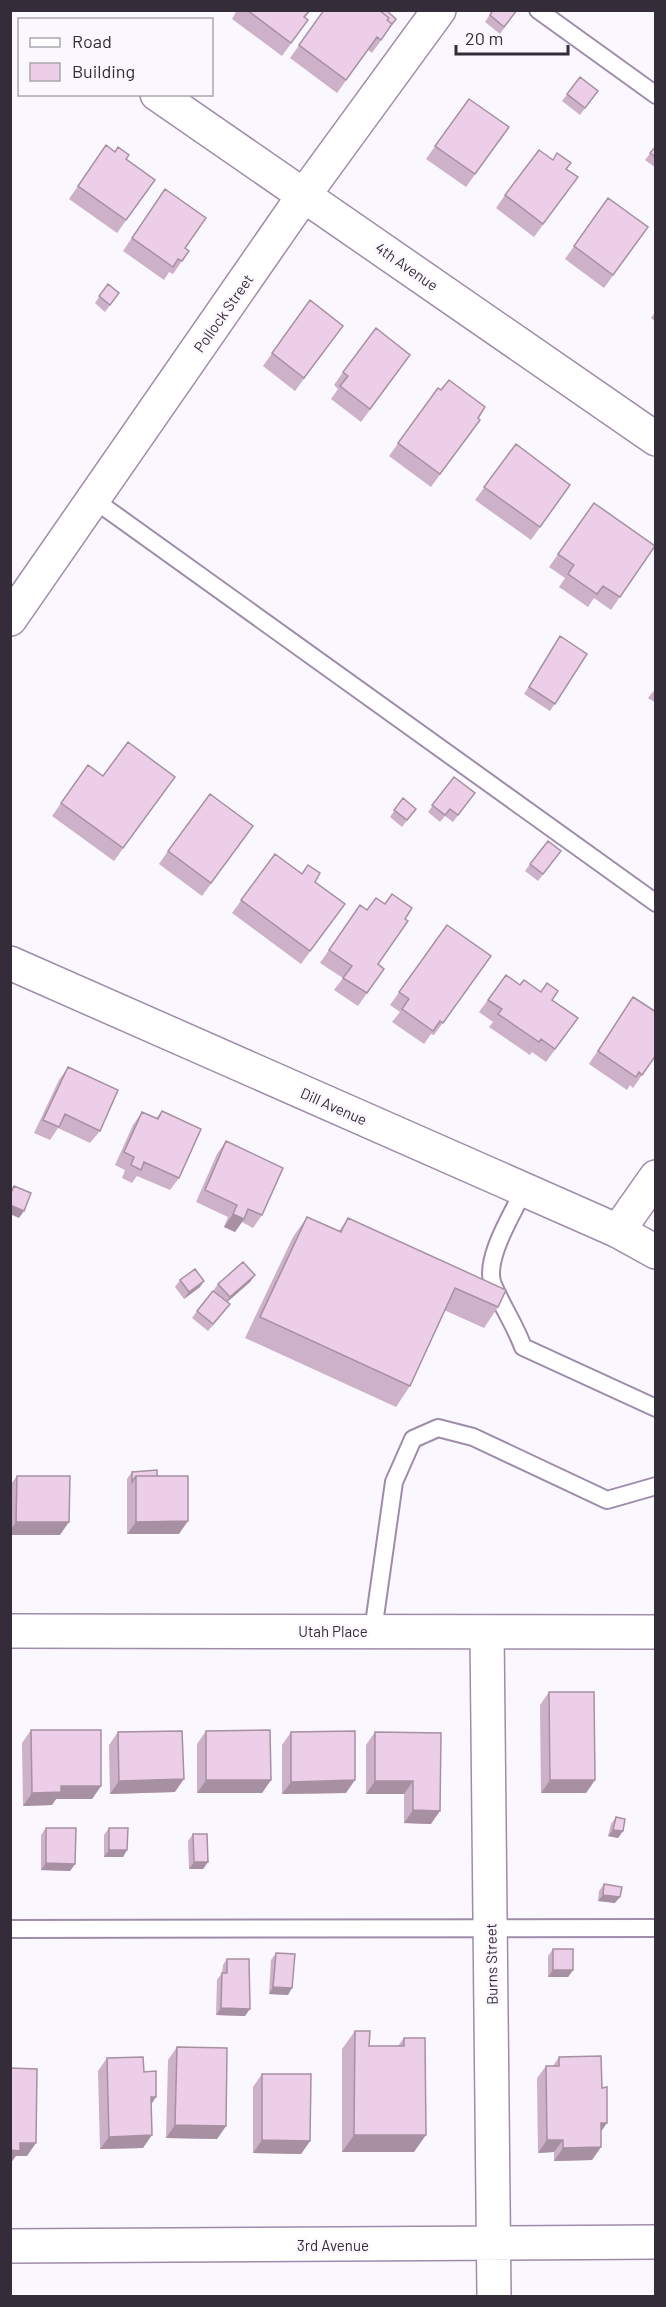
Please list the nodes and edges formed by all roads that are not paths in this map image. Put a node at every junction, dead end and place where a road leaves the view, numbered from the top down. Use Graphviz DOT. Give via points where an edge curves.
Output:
graph roads {
  1 [pos="439,10"];
  2 [pos="538,10"];
  3 [pos="656,95"];
  4 [pos="160,96"];
  5 [pos="304,195"];
  6 [pos="656,439"];
  7 [pos="93,499"];
  8 [pos="10,618"];
  9 [pos="656,903"];
  10 [pos="10,963"];
  11 [pos="656,1177"];
  12 [pos="524,1190"];
  13 [pos="618,1232"];
  14 [pos="656,1252"];
  15 [pos="656,1408"];
  16 [pos="656,1486"];
  17 [pos="372,1631"];
  18 [pos="10,1632"];
  19 [pos="487,1632"];
  20 [pos="656,1632"];
  21 [pos="490,1927"];
  22 [pos="656,1928"];
  23 [pos="10,1929"];
  24 [pos="656,2242"];
  25 [pos="494,2245"];
  26 [pos="10,2246"];
  27 [pos="494,2296"];
  1 -- 5 [label="street, Pollock Street"];
  2 -- 3 [label="lane"];
  4 -- 5 [label="street, 4th Avenue"];
  5 -- 6 [label="street, 4th Avenue"];
  5 -- 7 [label="street, Pollock Street"];
  7 -- 8 [label="street, Pollock Street"];
  7 -- 9 [label="lane"];
  10 -- 12 [label="street, Dill Avenue"];
  11 -- 13 [label="street"];
  12 -- 13 [label="street, Dill Avenue"];
  12 -- 15 [label="lane" via="490,1263 492,1283 523,1347"];
  13 -- 14 [label="street, Dill Avenue"];
  16 -- 17 [label="lane" via="607,1500 474,1437 438,1428 413,1439 393,1482"];
  17 -- 18 [label="street, Utah Place"];
  17 -- 19 [label="street, Utah Place"];
  19 -- 20 [label="street, Utah Place"];
  19 -- 21 [label="street, Burns Street"];
  21 -- 22 [label="lane"];
  21 -- 23 [label="lane"];
  21 -- 25 [label="street, Burns Street"];
  24 -- 25 [label="street, 3rd Avenue"];
  25 -- 26 [label="street, 3rd Avenue"];
  25 -- 27 [label="street, Burns Street"];
}
